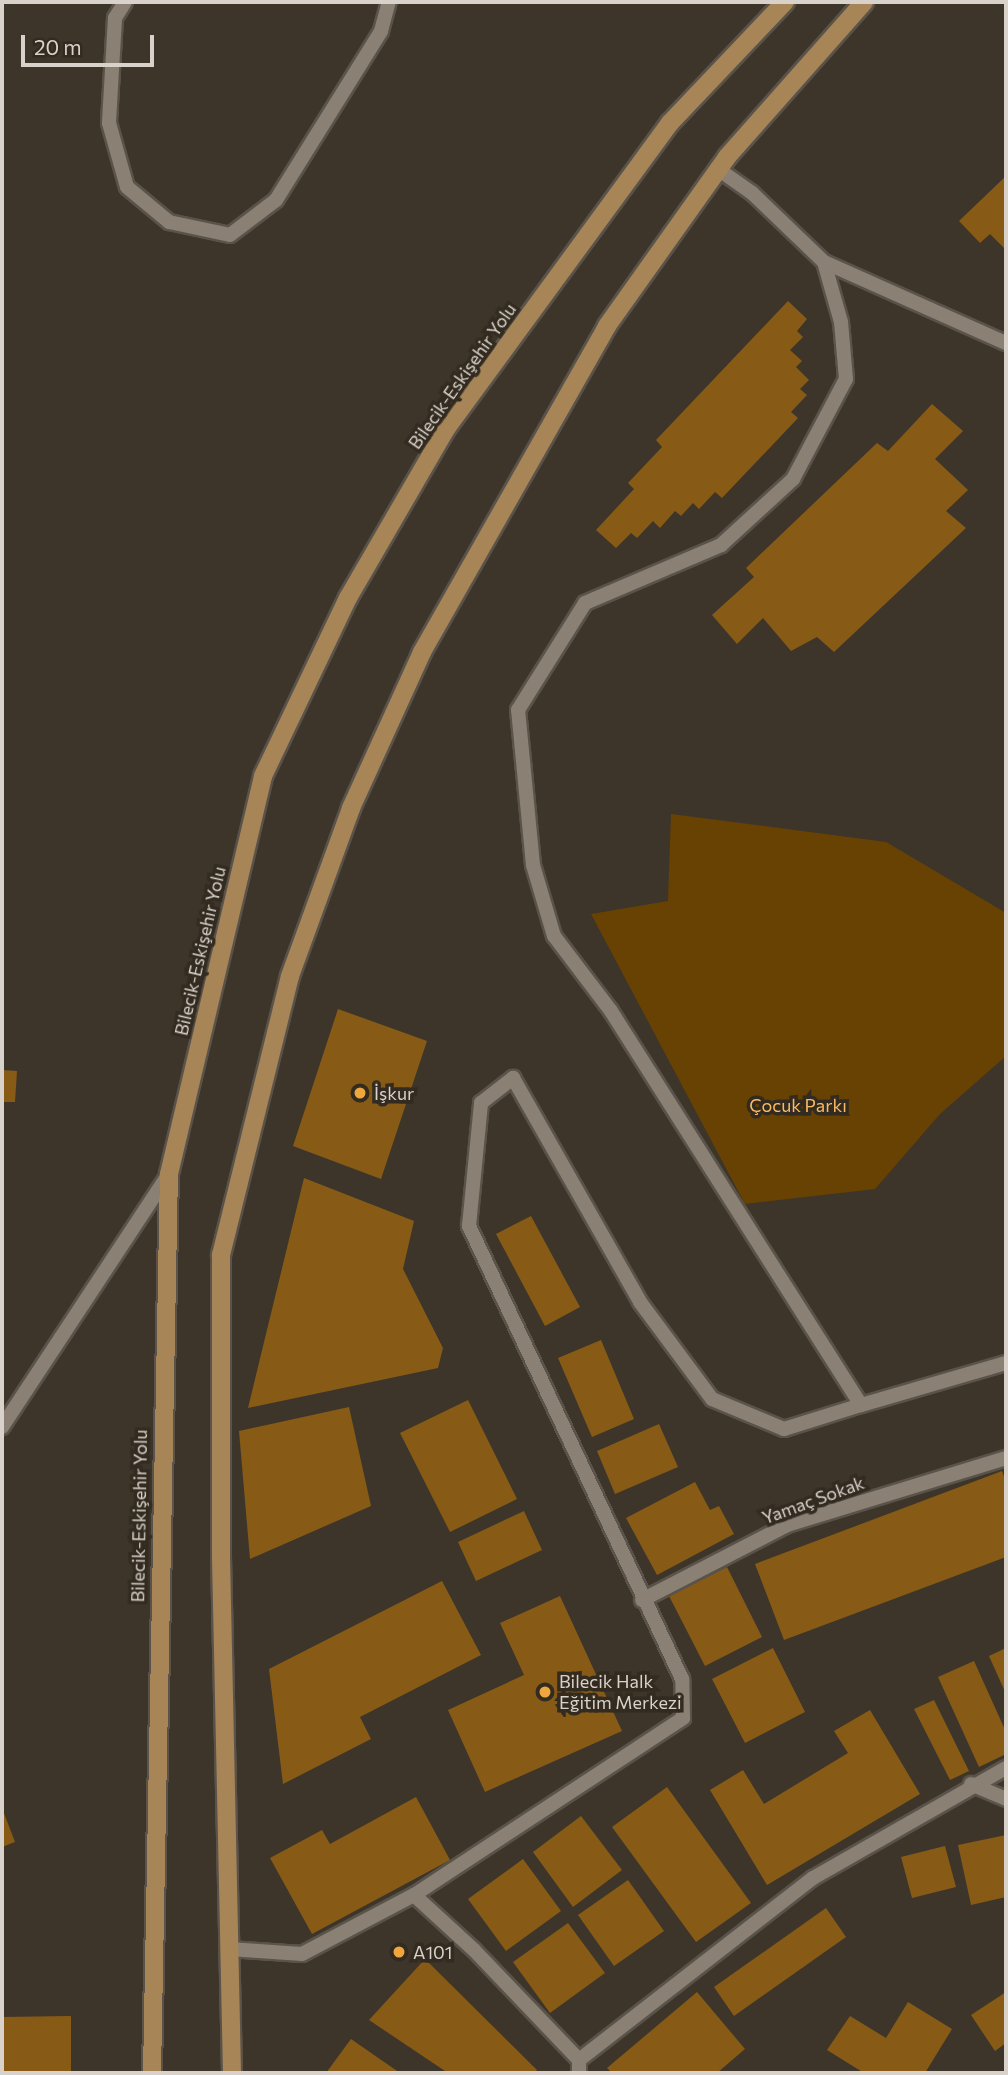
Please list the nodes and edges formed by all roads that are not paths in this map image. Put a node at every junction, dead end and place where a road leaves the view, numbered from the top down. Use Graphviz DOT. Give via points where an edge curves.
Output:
graph roads {
  1 [pos="125,2"];
  2 [pos="389,2"];
  3 [pos="785,2"];
  4 [pos="863,2"];
  5 [pos="718,169"];
  6 [pos="824,262"];
  7 [pos="1006,342"];
  8 [pos="169,1174"];
  9 [pos="1006,1363"];
  10 [pos="861,1405"];
  11 [pos="2,1427"];
  12 [pos="1006,1458"];
  13 [pos="642,1600"];
  14 [pos="1006,1768"];
  15 [pos="971,1784"];
  16 [pos="1006,1799"];
  17 [pos="414,1895"];
  18 [pos="229,1949"];
  19 [pos="579,2067"];
  20 [pos="152,2073"];
  21 [pos="232,2073"];
  1 -- 2 [label="street" via="115,18 109,123 127,187 169,222 230,235 276,200 381,31"];
  3 -- 8 [label="main road, Bilecik-Eskişehir Yolu" via="670,123 446,429 348,598 262,776"];
  4 -- 5 [label="main road"];
  5 -- 6 [label="street" via="752,193"];
  5 -- 18 [label="main road" via="607,326 422,652 351,808 290,976 221,1255"];
  6 -- 7 [label="street"];
  6 -- 10 [label="street" via="841,322 846,379 793,479 721,545 585,603 518,710 533,865 554,936 611,1011"];
  8 -- 11 [label="street"];
  8 -- 20 [label="main road, Bilecik-Eskişehir Yolu"];
  9 -- 10 [label="street"];
  10 -- 13 [label="street" via="784,1429 712,1399 640,1302 513,1077 481,1103 470,1226"];
  12 -- 13 [label="street, Yamaç Sokak" via="787,1525"];
  13 -- 17 [label="street" via="682,1679 683,1718"];
  14 -- 15 [label="street"];
  15 -- 16 [label="street"];
  15 -- 19 [label="street" via="813,1878"];
  17 -- 18 [label="street" via="302,1954"];
  17 -- 19 [label="street" via="474,1950"];
  18 -- 21 [label="main road"];
}
